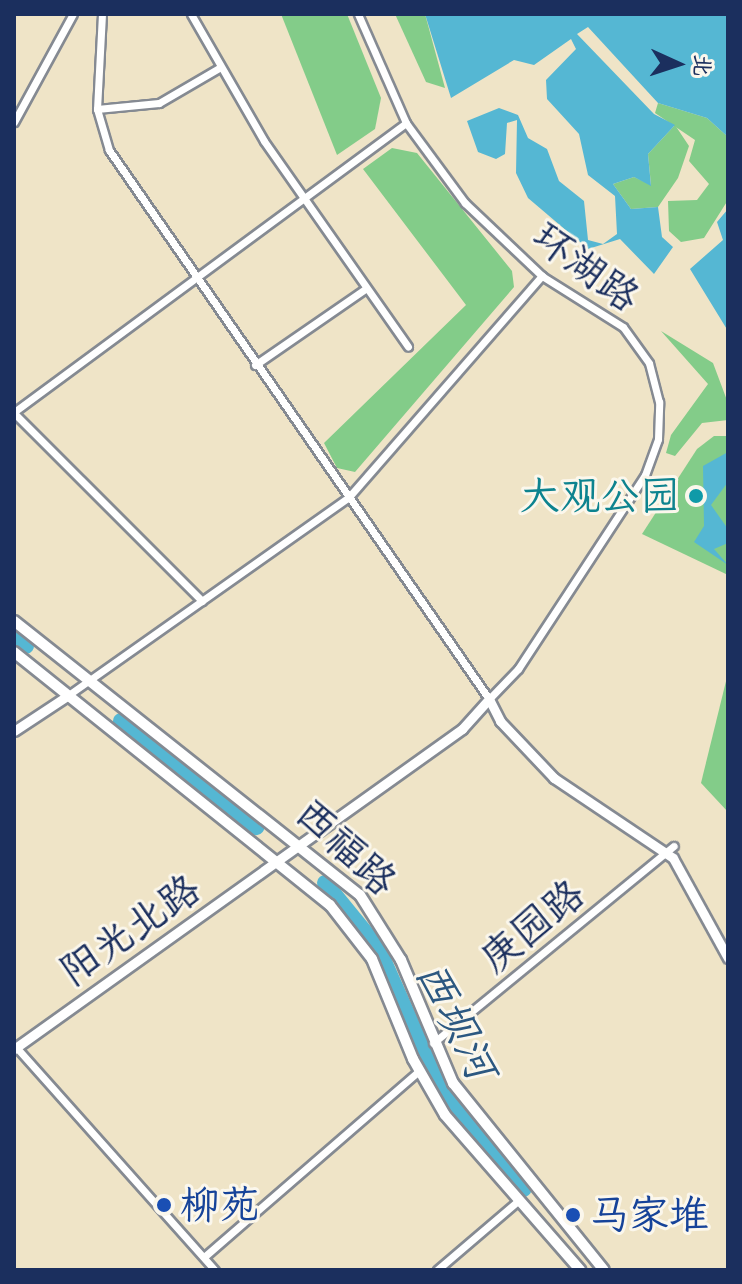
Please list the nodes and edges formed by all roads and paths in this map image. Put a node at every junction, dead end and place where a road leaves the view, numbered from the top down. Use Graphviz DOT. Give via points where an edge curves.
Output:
graph roads {
  1 [pos="73,14"];
  2 [pos="102,14"];
  3 [pos="191,14"];
  4 [pos="358,14"];
  5 [pos="219,68"];
  6 [pos="97,109"];
  7 [pos="14,122"];
  8 [pos="406,123"];
  9 [pos="305,200"];
  10 [pos="542,276"];
  11 [pos="195,279"];
  12 [pos="365,289"];
  13 [pos="408,347"];
  14 [pos="255,365"];
  15 [pos="14,412"];
  16 [pos="348,498"];
  17 [pos="202,601"];
  18 [pos="14,621"];
  19 [pos="14,652"];
  20 [pos="90,679"];
  21 [pos="67,696"];
  22 [pos="489,699"];
  23 [pos="14,731"];
  24 [pos="304,845"];
  25 [pos="671,850"];
  26 [pos="280,861"];
  27 [pos="728,958"];
  28 [pos="433,1043"];
  29 [pos="15,1048"];
  30 [pos="419,1071"];
  31 [pos="519,1200"];
  32 [pos="204,1257"];
  33 [pos="215,1270"];
  34 [pos="437,1270"];
  35 [pos="580,1270"];
  36 [pos="604,1270"];
  1 -- 7 [label="street"];
  2 -- 6 [label="street"];
  3 -- 5 [label="street"];
  4 -- 8 [label="street, 环湖路"];
  5 -- 6 [label="street" via="159,103"];
  5 -- 9 [label="street"];
  6 -- 11 [label="street" via="109,150"];
  8 -- 9 [label="street"];
  8 -- 10 [label="street, 环湖路" via="475,214"];
  9 -- 11 [label="street"];
  9 -- 12 [label="street"];
  10 -- 16 [label="street"];
  10 -- 22 [label="street, 环湖路" via="605,313 636,343 655,382 658,439 645,475 518,669"];
  11 -- 14 [label="street"];
  11 -- 15 [label="street"];
  12 -- 13 [label="street"];
  12 -- 14 [label="street"];
  14 -- 16 [label="street"];
  15 -- 17 [label="street"];
  16 -- 17 [label="street"];
  16 -- 22 [label="street"];
  17 -- 20 [label="street"];
  18 -- 20 [label="main road, 西福路"];
  19 -- 21 [label="main road, 西福路"];
  20 -- 21 [label="street"];
  20 -- 24 [label="main road, 西福路"];
  21 -- 23 [label="street"];
  21 -- 26 [label="main road, 西福路"];
  22 -- 24 [label="street, 阳光北路" via="462,729"];
  22 -- 25 [label="street" via="500,721 554,778"];
  24 -- 26 [label="street, 阳光北路"];
  24 -- 28 [label="main road, 西福路" via="381,922"];
  25 -- 27 [label="street"];
  25 -- 28 [label="street, 庚园路"];
  26 -- 29 [label="street, 阳光北路"];
  26 -- 30 [label="main road, 西福路" via="358,936"];
  28 -- 36 [label="main road, 西福路" via="469,1106"];
  29 -- 32 [label="street"];
  30 -- 31 [label="main road, 西福路" via="445,1115"];
  30 -- 32 [label="street"];
  31 -- 34 [label="street"];
  31 -- 35 [label="main road, 西福路"];
  32 -- 33 [label="street"];
}
